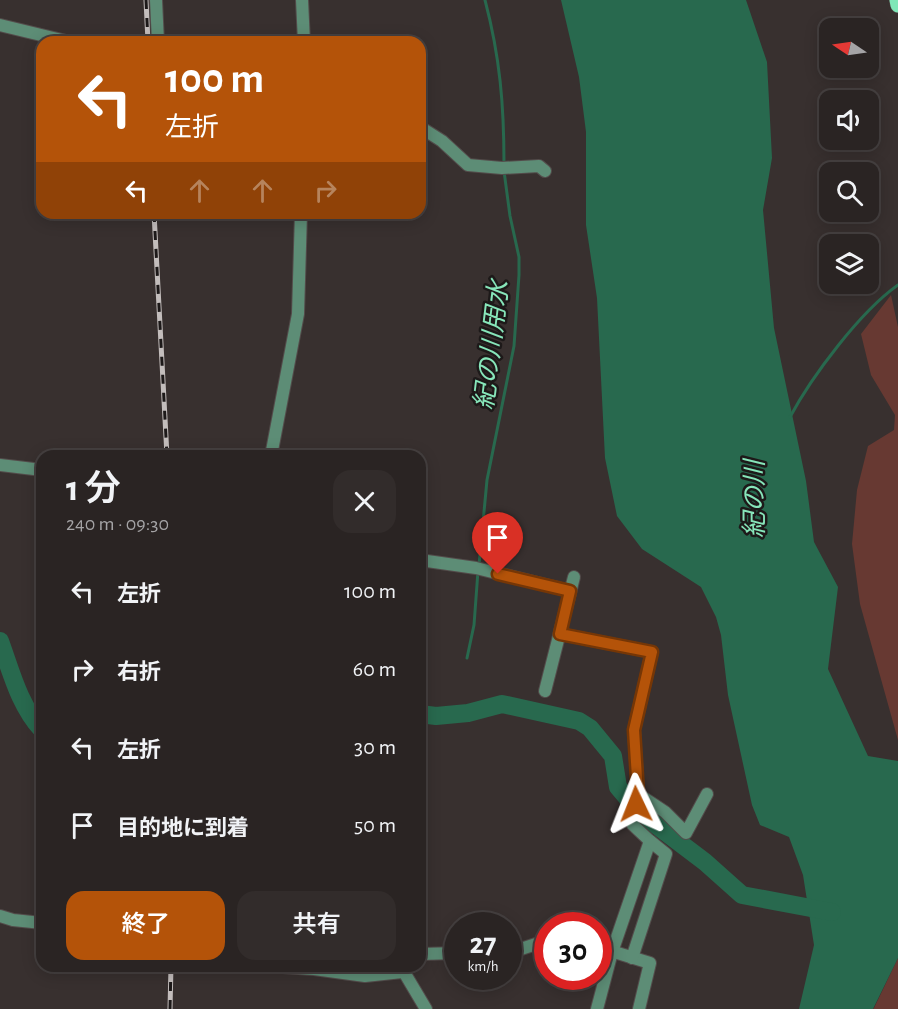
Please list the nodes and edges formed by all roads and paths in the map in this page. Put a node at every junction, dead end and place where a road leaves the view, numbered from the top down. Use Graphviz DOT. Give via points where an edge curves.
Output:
graph roads {
  1 [pos="156,0"];
  2 [pos="302,0"];
  3 [pos="897,0"];
  4 [pos="898,5"];
  5 [pos="0,25"];
  6 [pos="45,36"];
  7 [pos="158,36"];
  8 [pos="304,36"];
  9 [pos="426,132"];
  10 [pos="545,171"];
  11 [pos="301,219"];
  12 [pos="273,450"];
  13 [pos="0,465"];
  14 [pos="36,469"];
  15 [pos="426,561"];
  16 [pos="574,576"];
  17 [pos="570,591"];
  18 [pos="560,634"];
  19 [pos="545,691"];
  20 [pos="707,794"];
  21 [pos="636,804"];
  22 [pos="650,841"];
  23 [pos="0,916"];
  24 [pos="36,923"];
  25 [pos="612,952"];
  26 [pos="444,953"];
  27 [pos="426,954"];
  28 [pos="632,958"];
  29 [pos="336,972"];
  30 [pos="386,972"];
  31 [pos="403,972"];
  32 [pos="602,990"];
  33 [pos="426,1009"];
  34 [pos="597,1009"];
  35 [pos="639,1009"];
  1 -- 7 [label="street"];
  2 -- 8 [label="street"];
  3 -- 4 [label="main road"];
  5 -- 6 [label="street"];
  9 -- 10 [label="street" via="468,165 539,165"];
  11 -- 12 [label="street" via="298,314"];
  13 -- 14 [label="street"];
  15 -- 17 [label="street" via="479,568"];
  16 -- 17 [label="street"];
  17 -- 18 [label="street"];
  18 -- 19 [label="street"];
  18 -- 21 [label="street" via="652,652 634,730"];
  20 -- 21 [label="street" via="686,833 665,812"];
  21 -- 22 [label="street" via="633,825"];
  22 -- 25 [label="street"];
  22 -- 28 [label="street" via="666,854"];
  23 -- 24 [label="street"];
  25 -- 28 [label="street"];
  26 -- 27 [label="street"];
  28 -- 35 [label="street" via="650,963"];
  29 -- 30 [label="street" via="365,976"];
  31 -- 33 [label="street"];
  32 -- 34 [label="street"];
}
